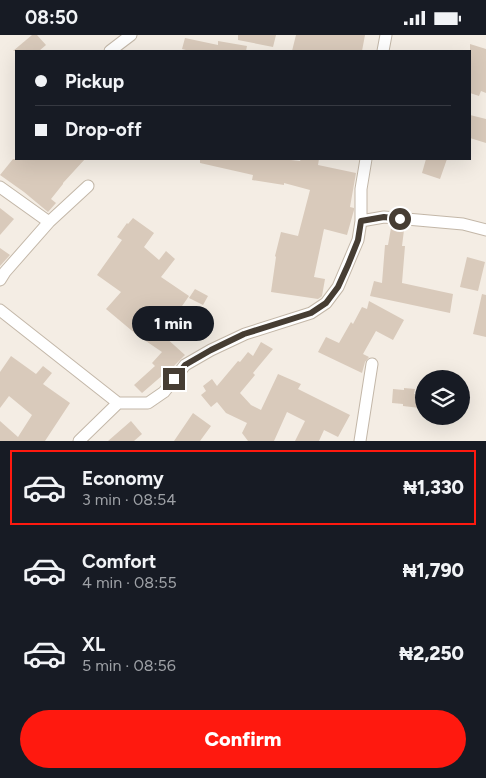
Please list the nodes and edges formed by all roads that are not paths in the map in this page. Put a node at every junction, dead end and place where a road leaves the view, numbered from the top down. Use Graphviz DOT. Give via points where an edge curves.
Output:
graph roads {
  1 [pos="131,35"];
  2 [pos="386,35"];
  3 [pos="111,50"];
  4 [pos="383,50"];
  5 [pos="366,160"];
  6 [pos="88,186"];
  7 [pos="0,187"];
  8 [pos="361,221"];
  9 [pos="49,222"];
  10 [pos="486,230"];
  11 [pos="0,280"];
  12 [pos="0,310"];
  13 [pos="372,364"];
  14 [pos="118,403"];
  15 [pos="80,441"];
  16 [pos="360,441"];
  1 -- 3 [label="street"];
  2 -- 4 [label="street"];
  5 -- 8 [label="street" via="361,189"];
  6 -- 9 [label="street"];
  7 -- 9 [label="street"];
  8 -- 10 [label="street" via="384,217 463,224"];
  8 -- 14 [label="street" via="358,240 348,265 326,303 311,313 244,334 211,350 185,365 164,392 148,403"];
  9 -- 11 [label="street"];
  12 -- 14 [label="street"];
  13 -- 16 [label="street"];
  14 -- 15 [label="street"];
}
